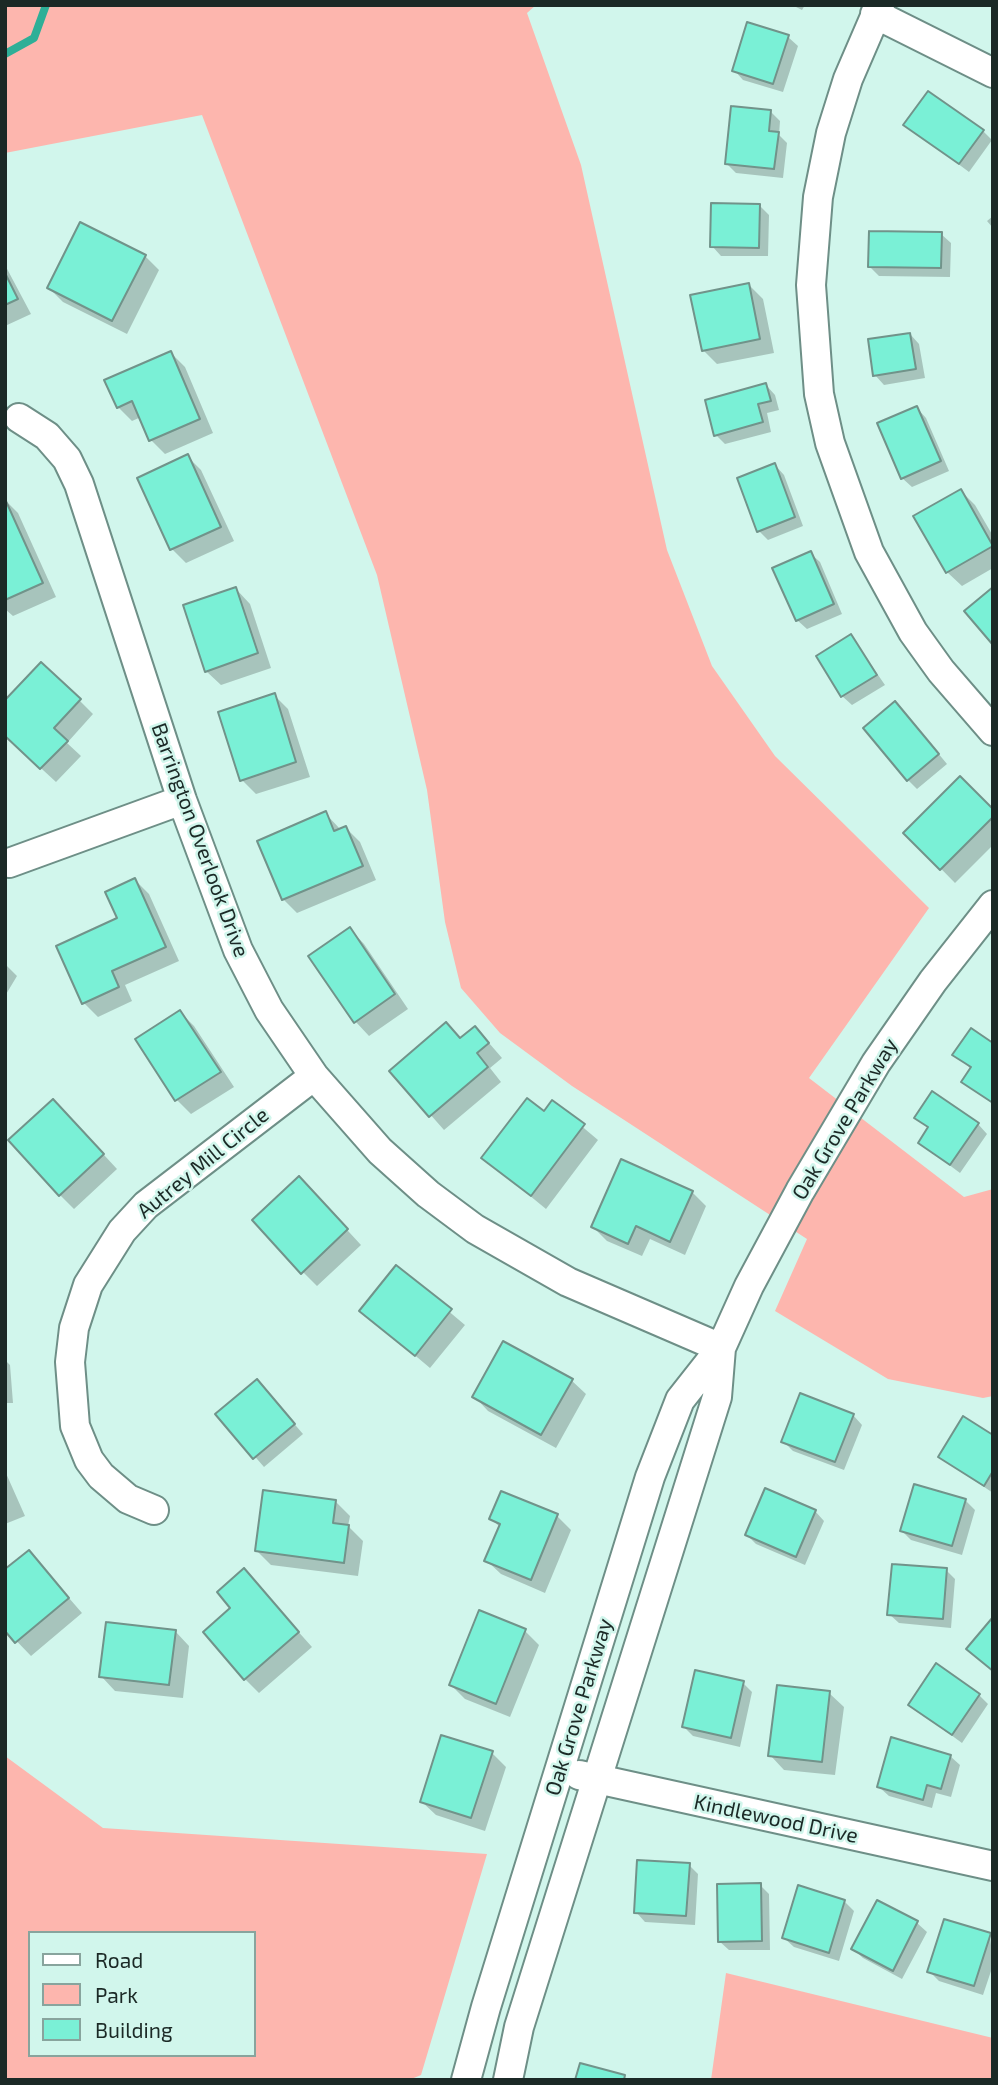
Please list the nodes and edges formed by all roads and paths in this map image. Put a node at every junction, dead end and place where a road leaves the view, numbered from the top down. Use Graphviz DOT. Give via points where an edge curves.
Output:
graph roads {
  1 [pos="878,10"];
  2 [pos="993,73"];
  3 [pos="19,418"];
  4 [pos="993,731"];
  5 [pos="182,800"];
  6 [pos="9,863"];
  7 [pos="993,905"];
  8 [pos="314,1076"];
  9 [pos="721,1348"];
  10 [pos="154,1510"];
  11 [pos="559,1769"];
  12 [pos="595,1779"];
  13 [pos="991,1859"];
  14 [pos="467,2080"];
  15 [pos="508,2080"];
  1 -- 2 [label="street"];
  1 -- 4 [label="street" via="848,79 818,197 811,285 819,394 830,443 869,552 913,632"];
  3 -- 5 [label="street, Barrington Overlook Drive" via="47,436 66,458 79,484"];
  5 -- 6 [label="street"];
  5 -- 8 [label="street, Barrington Overlook Drive" via="238,950 270,1010"];
  7 -- 9 [label="street, Oak Grove Parkway" via="933,981 869,1075 749,1286"];
  8 -- 9 [label="street, Barrington Overlook Drive" via="380,1151 475,1229 568,1282"];
  8 -- 10 [label="street, Autrey Mill Circle" via="146,1205 122,1231 88,1285 74,1328 70,1362 78,1434 89,1460 114,1489"];
  9 -- 11 [label="street, Oak Grove Parkway" via="680,1400 650,1477"];
  9 -- 12 [label="street, Oak Grove Parkway" via="717,1397"];
  11 -- 12 [label="street, Kindlewood Drive"];
  11 -- 14 [label="street, Oak Grove Parkway"];
  12 -- 13 [label="street, Kindlewood Drive"];
  12 -- 15 [label="street, Oak Grove Parkway" via="519,2027"];
}
